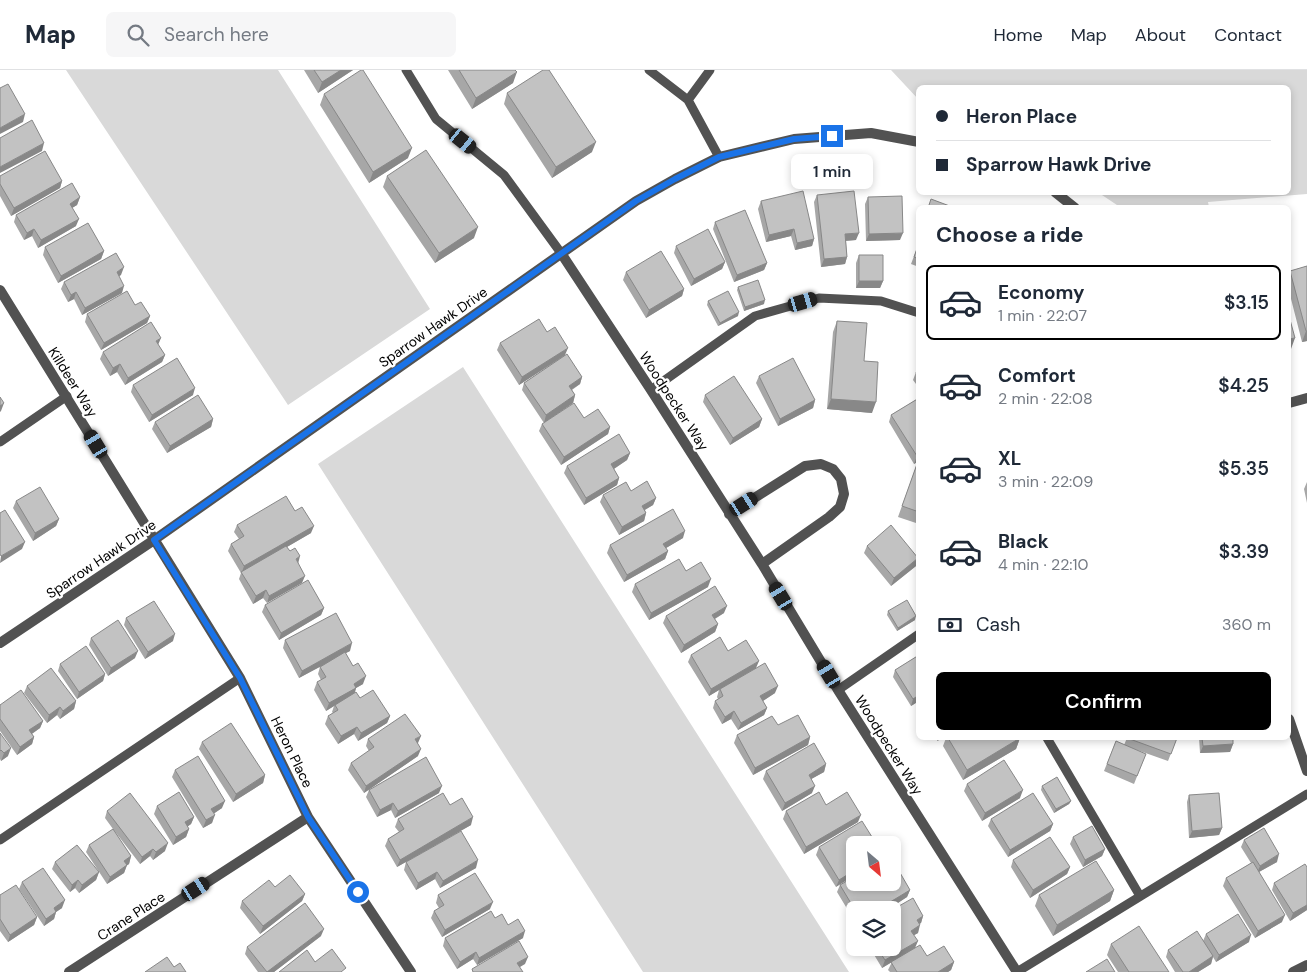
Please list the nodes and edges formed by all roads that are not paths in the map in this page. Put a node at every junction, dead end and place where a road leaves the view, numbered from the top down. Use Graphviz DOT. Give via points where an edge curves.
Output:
graph roads {
  1 [pos="406,70"];
  2 [pos="649,70"];
  3 [pos="710,70"];
  4 [pos="688,100"];
  5 [pos="916,141"];
  6 [pos="719,157"];
  7 [pos="1059,195"];
  8 [pos="1071,205"];
  9 [pos="561,253"];
  10 [pos="0,290"];
  11 [pos="916,312"];
  12 [pos="651,390"];
  13 [pos="66,396"];
  14 [pos="1307,398"];
  15 [pos="1291,402"];
  16 [pos="0,442"];
  17 [pos="729,514"];
  18 [pos="154,540"];
  19 [pos="762,564"];
  20 [pos="916,636"];
  21 [pos="0,643"];
  22 [pos="240,678"];
  23 [pos="838,690"];
  24 [pos="1291,725"];
  25 [pos="1048,740"];
  26 [pos="1307,771"];
  27 [pos="1307,794"];
  28 [pos="308,817"];
  29 [pos="0,840"];
  30 [pos="1140,896"];
  31 [pos="1307,965"];
  32 [pos="69,972"];
  33 [pos="411,972"];
  34 [pos="1017,972"];
  35 [pos="1294,972"];
  1 -- 9 [label="lane" via="436,119 504,175"];
  2 -- 4 [label="lane"];
  3 -- 4 [label="lane"];
  4 -- 6 [label="lane"];
  5 -- 6 [label="street, Sparrow Hawk Drive" via="871,133 794,139"];
  6 -- 9 [label="street, Sparrow Hawk Drive" via="636,201"];
  7 -- 8 [label="street"];
  9 -- 12 [label="street, Woodpecker Way"];
  9 -- 18 [label="street, Sparrow Hawk Drive"];
  10 -- 13 [label="street, Killdeer Way"];
  11 -- 12 [label="lane" via="881,301 819,298 755,316"];
  12 -- 17 [label="street, Woodpecker Way"];
  13 -- 16 [label="lane"];
  13 -- 18 [label="street, Killdeer Way"];
  14 -- 15 [label="street"];
  17 -- 19 [label="street, Woodpecker Way"];
  17 -- 19 [label="street" via="805,466 821,464 833,469 841,479 844,494 840,506"];
  18 -- 21 [label="street, Sparrow Hawk Drive"];
  18 -- 22 [label="street, Heron Place"];
  19 -- 23 [label="street, Woodpecker Way"];
  20 -- 23 [label="lane"];
  22 -- 28 [label="street, Heron Place"];
  22 -- 29 [label="lane"];
  23 -- 34 [label="street, Woodpecker Way"];
  24 -- 26 [label="street"];
  25 -- 30 [label="lane"];
  27 -- 30 [label="lane"];
  28 -- 32 [label="street, Crane Place"];
  28 -- 33 [label="street, Heron Place"];
  30 -- 34 [label="lane"];
  31 -- 35 [label="street"];
}
